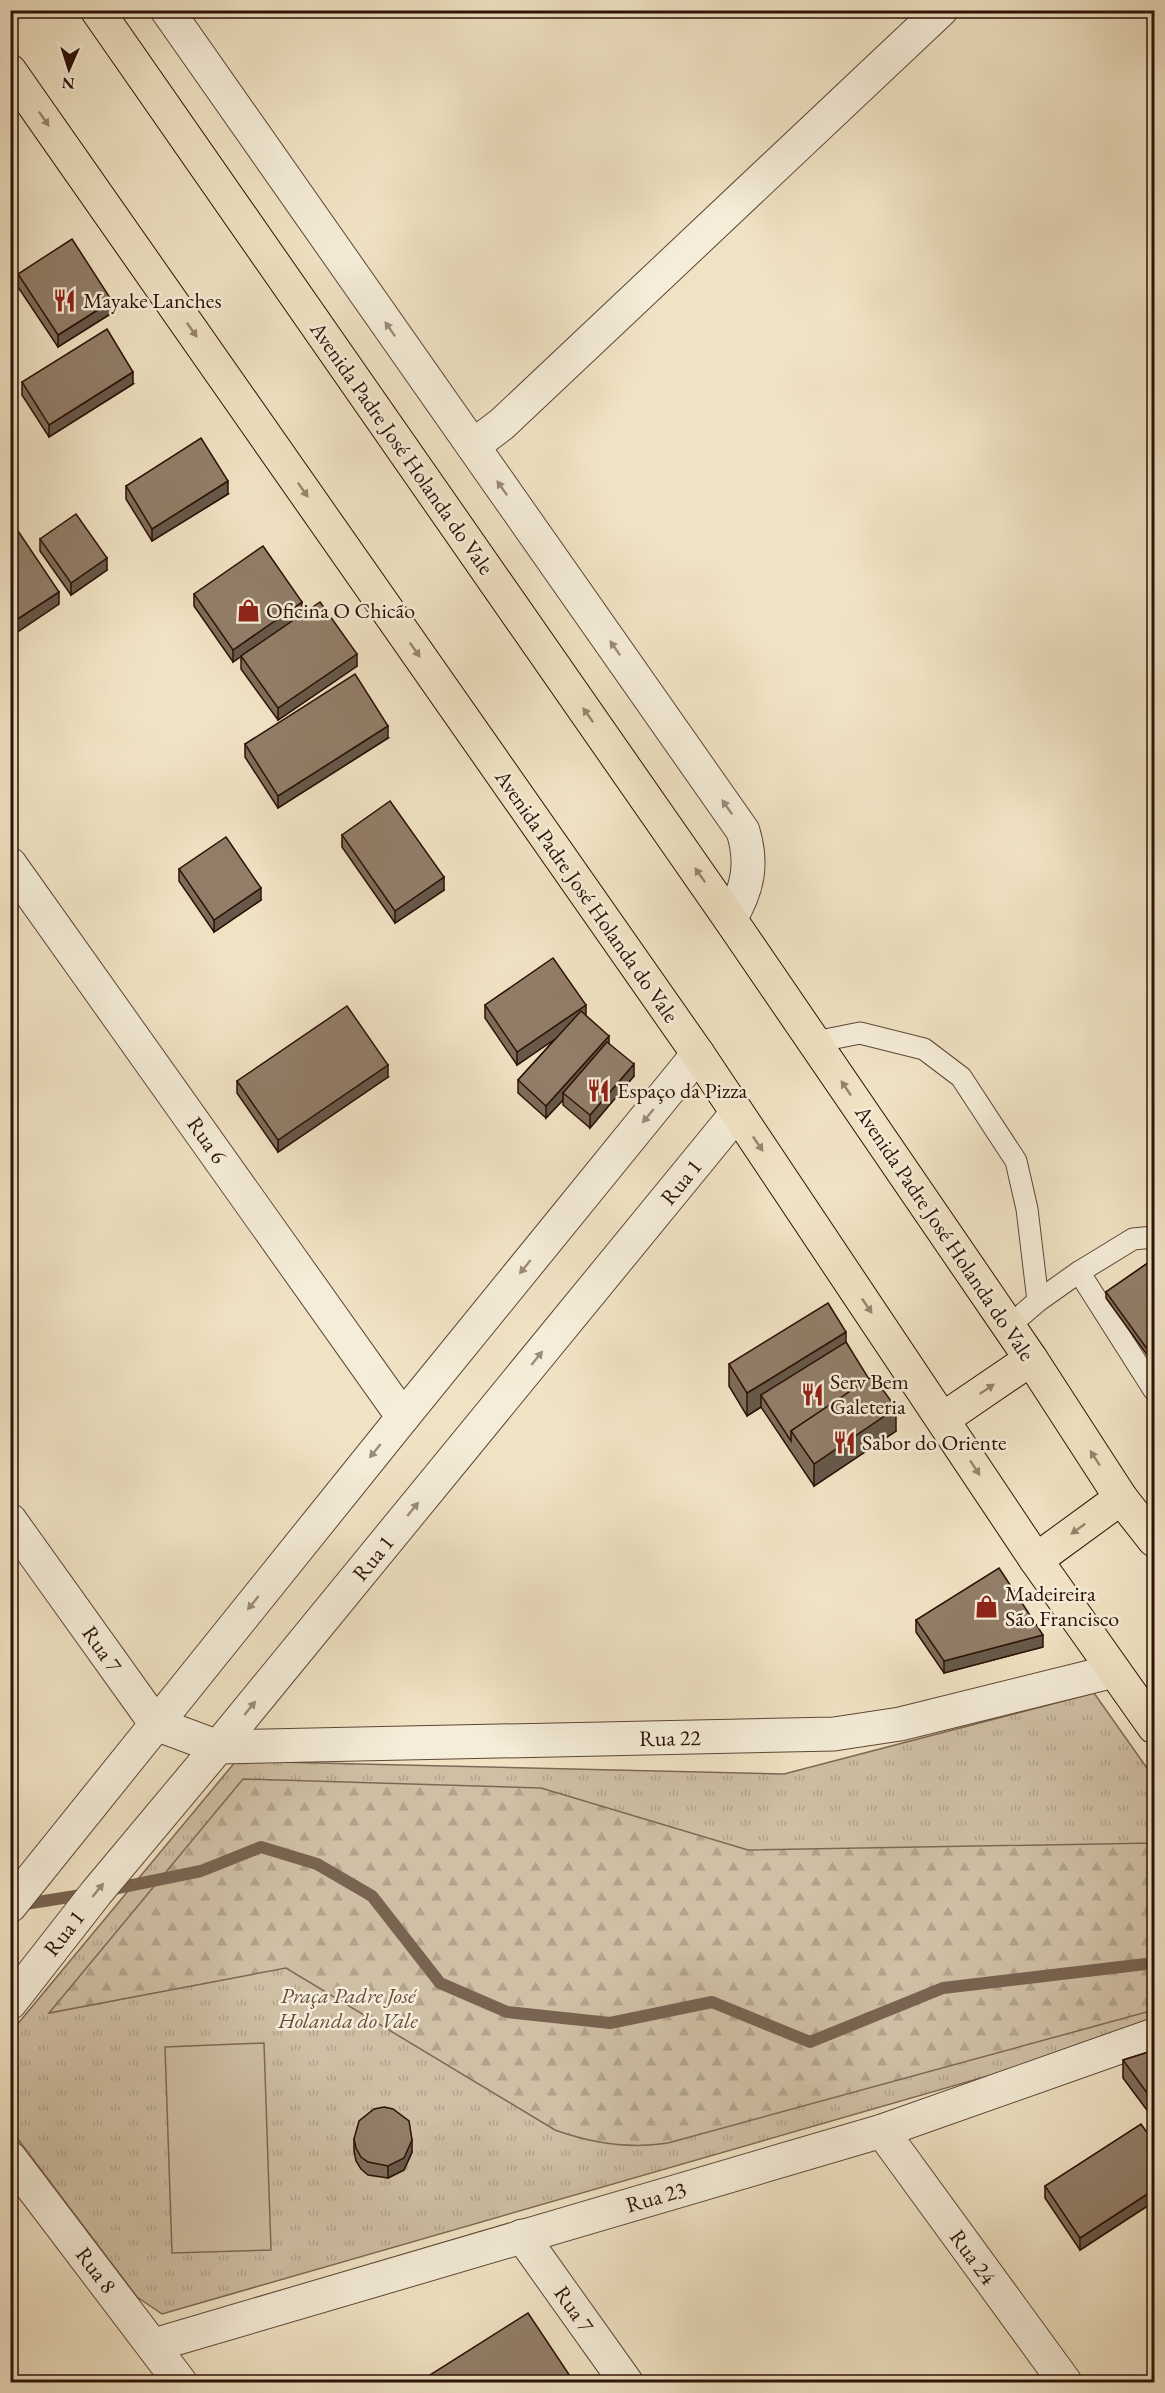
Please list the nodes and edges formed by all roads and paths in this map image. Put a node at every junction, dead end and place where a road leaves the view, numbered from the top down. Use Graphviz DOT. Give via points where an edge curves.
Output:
graph roads {
  1 [pos="97,10"];
  2 [pos="167,10"];
  3 [pos="941,10"];
  4 [pos="10,71"];
  5 [pos="473,446"];
  6 [pos="10,864"];
  7 [pos="730,919"];
  8 [pos="815,1042"];
  9 [pos="698,1054"];
  10 [pos="737,1113"];
  11 [pos="1155,1237"];
  12 [pos="1079,1272"];
  13 [pos="1038,1301"];
  14 [pos="1009,1326"];
  15 [pos="1031,1359"];
  16 [pos="1155,1390"];
  17 [pos="403,1417"];
  18 [pos="943,1419"];
  19 [pos="1121,1498"];
  20 [pos="10,1520"];
  21 [pos="1155,1540"];
  22 [pos="1036,1560"];
  23 [pos="1114,1671"];
  24 [pos="156,1724"];
  25 [pos="1155,1727"];
  26 [pos="218,1747"];
  27 [pos="10,1906"];
  28 [pos="10,2003"];
  29 [pos="1155,2035"];
  30 [pos="882,2131"];
  31 [pos="10,2158"];
  32 [pos="522,2236"];
  33 [pos="153,2345"];
  34 [pos="180,2382"];
  35 [pos="626,2382"];
  36 [pos="1065,2382"];
  7 -- 1 [label="main road, Avenida Padre José Holanda do Vale, one-way"];
  5 -- 2 [label="street, one-way"];
  3 -- 5 [label="street" via="502,424"];
  4 -- 9 [label="main road, Avenida Padre José Holanda do Vale, one-way"];
  7 -- 5 [label="street, one-way" via="741,902 750,866 743,831"];
  6 -- 17 [label="street, Rua 6"];
  7 -- 8 [label="main road, Avenida Padre José Holanda do Vale"];
  8 -- 13 [label="lane" via="860,1033 924,1049 961,1077 1016,1161 1027,1209"];
  14 -- 8 [label="main road, Avenida Padre José Holanda do Vale, one-way"];
  9 -- 10 [label="main road, Avenida Padre José Holanda do Vale"];
  9 -- 17 [label="street, one-way"];
  10 -- 18 [label="main road, Avenida Padre José Holanda do Vale, one-way"];
  26 -- 10 [label="street, Rua 1, one-way"];
  11 -- 12 [label="lane" via="1133,1239"];
  12 -- 13 [label="lane"];
  12 -- 16 [label="lane"];
  13 -- 14 [label="lane"];
  14 -- 15 [label="main road, Avenida Padre José Holanda do Vale"];
  18 -- 15 [label="main road, one-way"];
  19 -- 15 [label="main road, Avenida Padre José Holanda do Vale, one-way"];
  17 -- 24 [label="street, one-way"];
  18 -- 22 [label="main road, Avenida Padre José Holanda do Vale, one-way"];
  19 -- 21 [label="main road, Avenida Padre José Holanda do Vale"];
  19 -- 22 [label="main road, one-way"];
  20 -- 24 [label="street, Rua 7"];
  22 -- 23 [label="main road, Avenida Padre José Holanda do Vale"];
  23 -- 25 [label="main road, Avenida Padre José Holanda do Vale"];
  23 -- 26 [label="street, Rua 22" via="900,1724 834,1734"];
  24 -- 26 [label="street"];
  24 -- 27 [label="street"];
  28 -- 26 [label="street, Rua 1, one-way"];
  29 -- 30 [label="street, Rua 23"];
  30 -- 32 [label="street, Rua 23"];
  30 -- 36 [label="street, Rua 24"];
  31 -- 33 [label="street, Rua 8"];
  32 -- 33 [label="street, Rua 23"];
  32 -- 35 [label="street, Rua 7"];
  33 -- 34 [label="street, Rua 8"];
}
